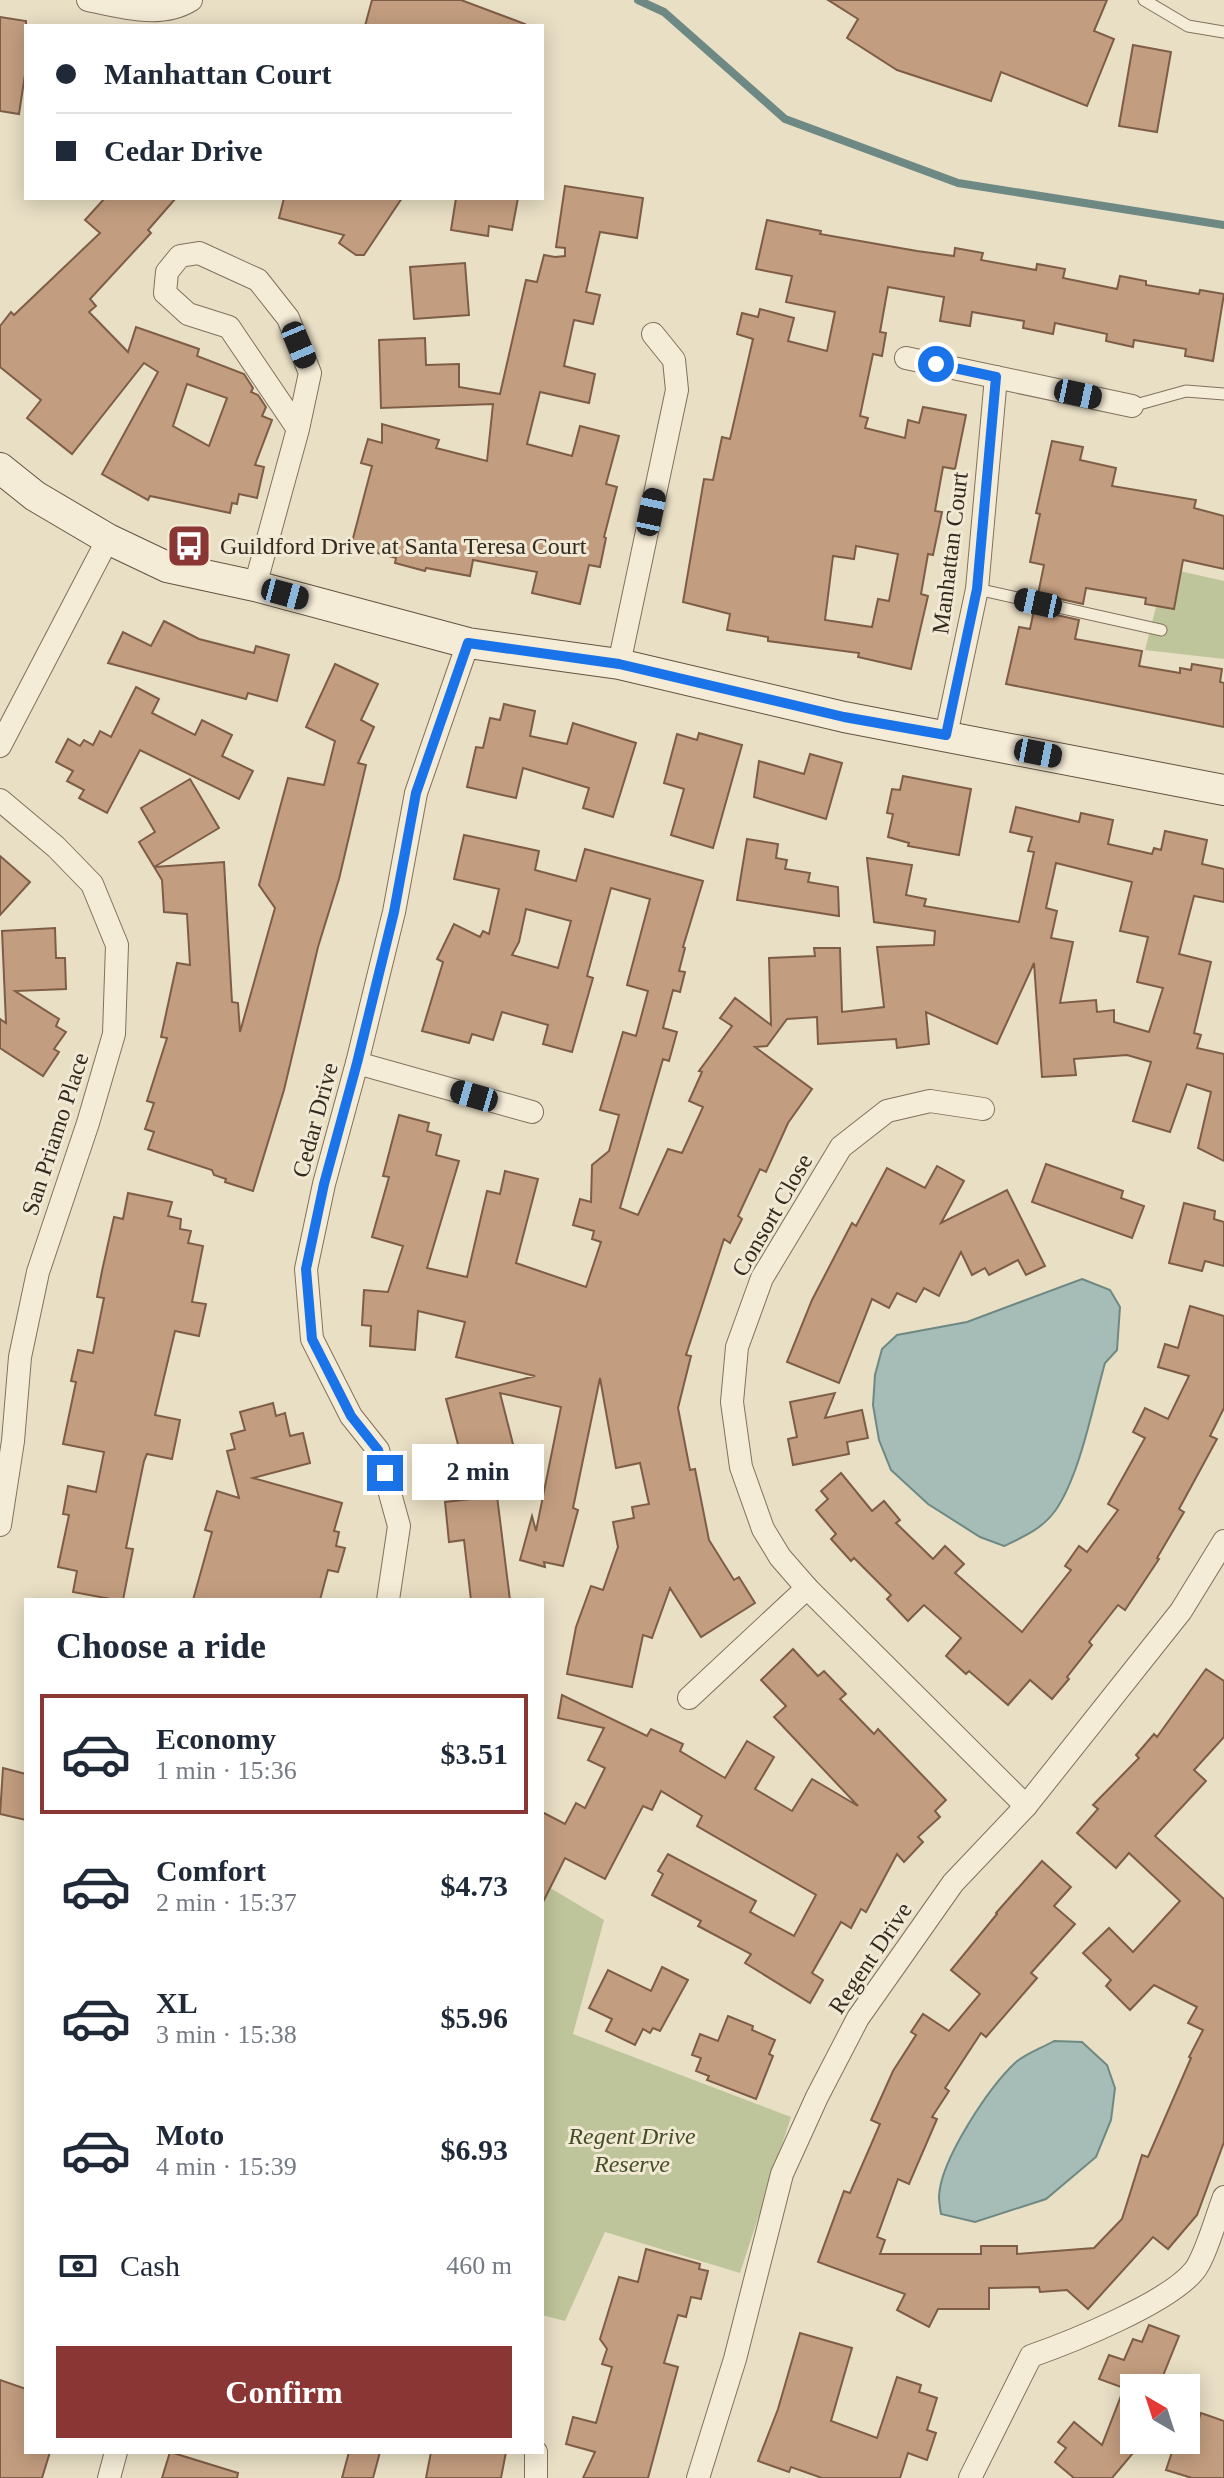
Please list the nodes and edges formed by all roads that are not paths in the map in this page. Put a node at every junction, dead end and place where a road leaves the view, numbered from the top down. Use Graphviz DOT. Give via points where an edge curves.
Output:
graph roads {
  1 [pos="88,0"];
  2 [pos="191,0"];
  3 [pos="1144,0"];
  4 [pos="1224,32"];
  5 [pos="653,334"];
  6 [pos="906,358"];
  7 [pos="996,377"];
  8 [pos="1224,394"];
  9 [pos="1132,406"];
  10 [pos="298,429"];
  11 [pos="0,468"];
  12 [pos="108,539"];
  13 [pos="255,586"];
  14 [pos="977,589"];
  15 [pos="1161,630"];
  16 [pos="468,643"];
  17 [pos="619,664"];
  18 [pos="946,735"];
  19 [pos="0,746"];
  20 [pos="1224,790"];
  21 [pos="0,800"];
  22 [pos="357,1063"];
  23 [pos="983,1109"];
  24 [pos="532,1112"];
  25 [pos="0,1525"];
  26 [pos="1224,1541"];
  27 [pos="807,1588"];
  28 [pos="388,1598"];
  29 [pos="689,1698"];
  30 [pos="1026,1806"];
  31 [pos="1224,2197"];
  32 [pos="115,2454"];
  33 [pos="536,2454"];
  34 [pos="109,2478"];
  35 [pos="536,2478"];
  36 [pos="698,2478"];
  37 [pos="970,2478"];
  1 -- 2 [label="street" via="130,9 177,9"];
  3 -- 4 [label="lane" via="1188,26"];
  5 -- 17 [label="street" via="674,360 677,390"];
  6 -- 7 [label="street"];
  7 -- 9 [label="street"];
  7 -- 14 [label="street, Manhattan Court"];
  8 -- 9 [label="lane" via="1186,391"];
  10 -- 10 [label="street" via="229,327 188,314 165,293 167,272 180,256 199,253 258,280 288,318 310,373"];
  10 -- 13 [label="street"];
  11 -- 12 [label="street" via="35,496"];
  12 -- 13 [label="street" via="167,567"];
  12 -- 19 [label="street"];
  13 -- 16 [label="street"];
  14 -- 15 [label="lane"];
  14 -- 18 [label="street, Manhattan Court"];
  16 -- 17 [label="street"];
  16 -- 22 [label="street, Cedar Drive" via="416,793"];
  17 -- 18 [label="street" via="844,717"];
  18 -- 20 [label="street"];
  21 -- 25 [label="street, San Priamo Place" via="92,884 117,945 114,1034 38,1272 20,1357"];
  22 -- 24 [label="street"];
  22 -- 28 [label="street, Cedar Drive" via="306,1269 312,1339 351,1416 378,1450 399,1526"];
  23 -- 27 [label="street, Consort Close" via="930,1101 887,1111 841,1147 762,1278 737,1347 732,1402 741,1467 763,1529"];
  26 -- 30 [label="street, Regent Drive" via="1181,1611"];
  27 -- 29 [label="street"];
  27 -- 30 [label="street, Consort Close"];
  30 -- 36 [label="street, Regent Drive" via="953,1883 858,2018 817,2097 782,2174"];
  31 -- 37 [label="street" via="1195,2270 1172,2290 1064,2345 1031,2356"];
  32 -- 34 [label="street"];
  33 -- 35 [label="street"];
}
